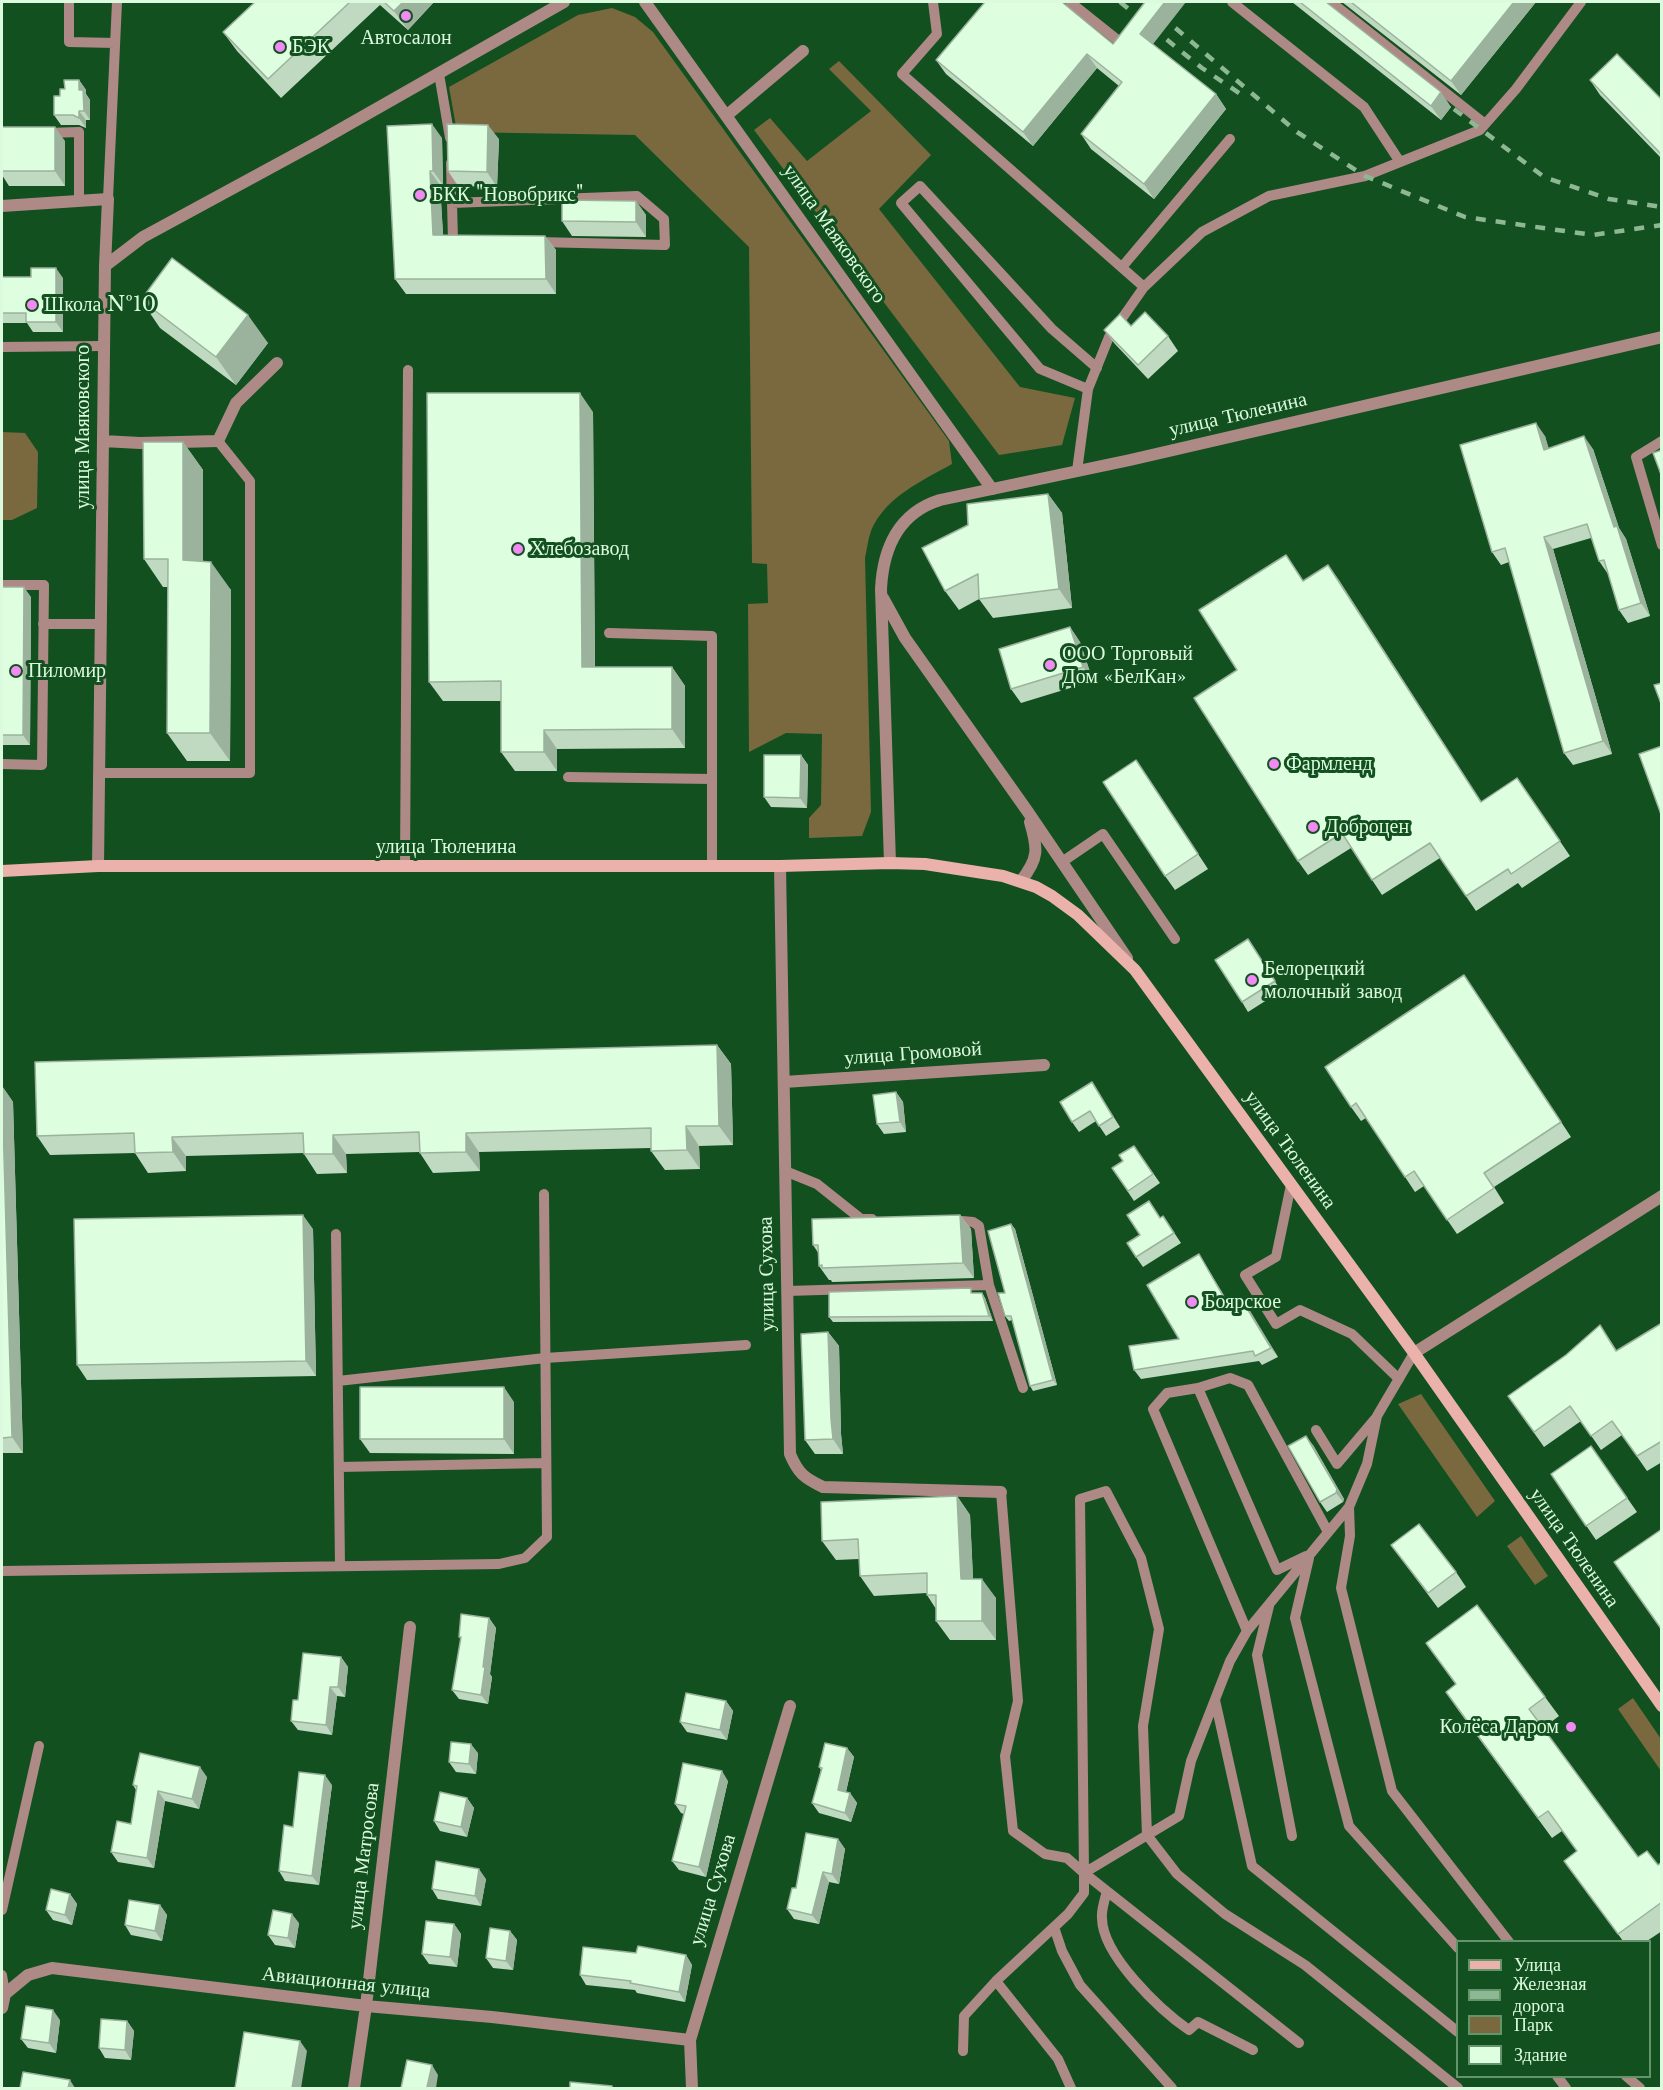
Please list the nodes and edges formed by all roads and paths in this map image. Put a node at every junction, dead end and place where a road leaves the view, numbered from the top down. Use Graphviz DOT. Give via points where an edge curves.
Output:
graph roads {
  1 [pos="69,2"];
  2 [pos="117,2"];
  3 [pos="564,2"];
  4 [pos="645,2"];
  5 [pos="933,2"];
  6 [pos="1070,2"];
  7 [pos="1232,2"];
  8 [pos="1331,2"];
  9 [pos="1581,2"];
  10 [pos="1120,42"];
  11 [pos="115,43"];
  12 [pos="803,51"];
  13 [pos="439,74"];
  14 [pos="726,116"];
  15 [pos="1485,124"];
  16 [pos="38,133"];
  17 [pos="1230,139"];
  18 [pos="450,144"];
  19 [pos="450,156"];
  20 [pos="1400,162"];
  21 [pos="108,199"];
  22 [pos="79,201"];
  23 [pos="452,203"];
  24 [pos="2,206"];
  25 [pos="477,241"];
  26 [pos="524,242"];
  27 [pos="105,266"];
  28 [pos="1122,267"];
  29 [pos="1144,287"];
  30 [pos="1662,337"];
  31 [pos="103,346"];
  32 [pos="2,347"];
  33 [pos="277,363"];
  34 [pos="1097,368"];
  35 [pos="408,370"];
  36 [pos="1088,389"];
  37 [pos="103,441"];
  38 [pos="218,441"];
  39 [pos="1662,441"];
  40 [pos="1077,471"];
  41 [pos="992,489"];
  42 [pos="1662,545"];
  43 [pos="2,585"];
  44 [pos="881,594"];
  45 [pos="43,624"];
  46 [pos="101,624"];
  47 [pos="609,633"];
  48 [pos="2,764"];
  49 [pos="99,773"];
  50 [pos="568,777"];
  51 [pos="711,779"];
  52 [pos="1028,812"];
  53 [pos="1062,862"];
  54 [pos="890,863"];
  55 [pos="98,866"];
  56 [pos="405,866"];
  57 [pos="712,866"];
  58 [pos="780,866"];
  59 [pos="2,871"];
  60 [pos="1021,881"];
  61 [pos="1175,939"];
  62 [pos="1135,970"];
  63 [pos="1044,1065"];
  64 [pos="784,1082"];
  65 [pos="785,1171"];
  66 [pos="1291,1185"];
  67 [pos="544,1194"];
  68 [pos="1662,1196"];
  69 [pos="883,1219"];
  70 [pos="938,1220"];
  71 [pos="336,1234"];
  72 [pos="989,1285"];
  73 [pos="787,1291"];
  74 [pos="746,1345"];
  75 [pos="1414,1353"];
  76 [pos="545,1358"];
  77 [pos="1399,1379"];
  78 [pos="338,1381"];
  79 [pos="1023,1388"];
  80 [pos="1198,1388"];
  81 [pos="1377,1416"];
  82 [pos="1316,1430"];
  83 [pos="546,1463"];
  84 [pos="339,1467"];
  85 [pos="1001,1492"];
  86 [pos="1349,1507"];
  87 [pos="1328,1532"];
  88 [pos="1309,1555"];
  89 [pos="340,1566"];
  90 [pos="2,1570"];
  91 [pos="1269,1603"];
  92 [pos="410,1628"];
  93 [pos="1247,1631"];
  94 [pos="1215,1699"];
  95 [pos="789,1706"];
  96 [pos="1662,1706"];
  97 [pos="39,1746"];
  98 [pos="1147,1835"];
  99 [pos="1292,1836"];
  100 [pos="1084,1873"];
  101 [pos="1107,1891"];
  102 [pos="2,1910"];
  103 [pos="1054,1927"];
  104 [pos="1508,1940"];
  105 [pos="1456,1946"];
  106 [pos="2,1975"];
  107 [pos="996,1981"];
  108 [pos="6,1994"];
  109 [pos="366,2006"];
  110 [pos="2,2008"];
  111 [pos="1456,2030"];
  112 [pos="690,2040"];
  113 [pos="1299,2043"];
  114 [pos="1253,2050"];
  115 [pos="963,2051"];
  116 [pos="1628,2078"];
  117 [pos="354,2088"];
  118 [pos="692,2088"];
  119 [pos="1071,2088"];
  120 [pos="1172,2088"];
  121 [pos="1458,2088"];
  122 [pos="1640,2088"];
  1 -- 11 [label="lane" via="69,42"];
  2 -- 11 [label="lane"];
  3 -- 13 [label="street"];
  4 -- 14 [label="street, улица Маяковского"];
  5 -- 28 [label="lane" via="937,34 902,74"];
  6 -- 10 [label="lane"];
  7 -- 20 [label="lane" via="1364,107"];
  8 -- 15 [label="lane"];
  9 -- 15 [label="lane"];
  11 -- 21 [label="lane"];
  12 -- 14 [label="street"];
  13 -- 18 [label="lane"];
  13 -- 27 [label="street" via="143,237"];
  14 -- 41 [label="street, улица Маяковского"];
  15 -- 20 [label="lane" via="1480,130"];
  16 -- 22 [label="lane" via="79,132"];
  17 -- 28 [label="lane"];
  19 -- 23 [label="lane"];
  20 -- 29 [label="lane" via="1365,176 1269,196 1202,232"];
  21 -- 22 [label="street"];
  21 -- 27 [label="street, улица Маяковского"];
  22 -- 24 [label="street"];
  23 -- 25 [label="lane" via="453,241"];
  23 -- 26 [label="lane" via="637,196 664,219 665,245"];
  27 -- 31 [label="street, улица Маяковского"];
  28 -- 29 [label="lane"];
  29 -- 34 [label="lane" via="1109,336"];
  30 -- 40 [label="street, улица Тюленина"];
  31 -- 32 [label="lane"];
  31 -- 37 [label="street, улица Маяковского"];
  33 -- 38 [label="street" via="236,403"];
  34 -- 36 [label="lane"];
  34 -- 36 [label="lane" via="1052,329 920,186 900,203 1040,369"];
  35 -- 56 [label="lane"];
  36 -- 40 [label="lane"];
  37 -- 38 [label="street"];
  37 -- 46 [label="street, улица Маяковского"];
  38 -- 49 [label="lane" via="250,481 250,773"];
  39 -- 42 [label="lane" via="1636,458"];
  40 -- 41 [label="street, улица Тюленина"];
  41 -- 44 [label="street, улица Тюленина" via="930,503 908,519 888,547"];
  43 -- 45 [label="lane" via="44,585"];
  44 -- 52 [label="street, улица Тюленина" via="905,638"];
  44 -- 54 [label="street, улица Тюленина"];
  45 -- 46 [label="lane"];
  45 -- 48 [label="lane" via="42,765"];
  46 -- 49 [label="street, улица Маяковского"];
  47 -- 51 [label="lane" via="712,636"];
  49 -- 55 [label="street, улица Маяковского"];
  50 -- 51 [label="lane"];
  51 -- 57 [label="lane"];
  52 -- 53 [label="street, улица Тюленина"];
  52 -- 60 [label="street" via="1036,840 1036,858"];
  53 -- 61 [label="lane" via="1103,834"];
  53 -- 62 [label="street, улица Тюленина"];
  54 -- 58 [label="main road, улица Тюленина"];
  54 -- 60 [label="main road, улица Тюленина" via="925,864"];
  55 -- 56 [label="main road, улица Тюленина"];
  55 -- 59 [label="main road, улица Тюленина"];
  56 -- 57 [label="main road, улица Тюленина"];
  57 -- 58 [label="main road, улица Тюленина"];
  58 -- 64 [label="street, улица Сухова"];
  60 -- 62 [label="main road, улица Тюленина" via="1078,915"];
  62 -- 66 [label="main road, улица Тюленина"];
  63 -- 64 [label="street, улица Громовой"];
  64 -- 65 [label="street, улица Сухова"];
  65 -- 69 [label="lane" via="817,1184 861,1219"];
  65 -- 73 [label="street, улица Сухова"];
  66 -- 75 [label="main road, улица Тюленина"];
  66 -- 77 [label="lane" via="1276,1257 1245,1275 1276,1324 1300,1310 1352,1334"];
  67 -- 76 [label="lane"];
  68 -- 75 [label="street"];
  70 -- 72 [label="lane" via="973,1222 979,1226"];
  71 -- 78 [label="lane"];
  72 -- 73 [label="lane"];
  72 -- 79 [label="lane"];
  73 -- 85 [label="street, улица Сухова" via="790,1454 796,1469 823,1487"];
  74 -- 76 [label="lane"];
  75 -- 77 [label="lane"];
  75 -- 96 [label="main road, улица Тюленина"];
  76 -- 78 [label="lane"];
  76 -- 83 [label="lane"];
  77 -- 81 [label="lane"];
  78 -- 84 [label="lane"];
  80 -- 87 [label="lane" via="1230,1378 1248,1385"];
  80 -- 88 [label="lane" via="1277,1570"];
  80 -- 93 [label="lane" via="1167,1393 1153,1409"];
  81 -- 82 [label="lane" via="1337,1464"];
  81 -- 86 [label="lane" via="1366,1464"];
  83 -- 84 [label="lane"];
  83 -- 89 [label="lane" via="547,1537 525,1558 499,1564"];
  84 -- 89 [label="lane"];
  85 -- 100 [label="lane" via="1018,1701 1005,1756 1012,1831 1045,1854 1067,1858"];
  86 -- 87 [label="lane"];
  86 -- 104 [label="lane" via="1350,1536 1341,1588 1392,1791"];
  87 -- 88 [label="lane"];
  88 -- 91 [label="lane"];
  88 -- 105 [label="lane" via="1295,1618 1349,1826"];
  89 -- 90 [label="lane"];
  91 -- 93 [label="lane"];
  91 -- 99 [label="lane" via="1257,1655"];
  92 -- 109 [label="street, улица Матросова"];
  93 -- 94 [label="lane" via="1230,1660"];
  94 -- 98 [label="lane" via="1191,1761 1179,1816"];
  94 -- 111 [label="lane" via="1252,1866"];
  95 -- 112 [label="street, улица Сухова"];
  97 -- 102 [label="lane"];
  98 -- 100 [label="lane"];
  98 -- 100 [label="lane" via="1143,1726 1159,1629 1141,1558 1106,1491 1080,1499"];
  98 -- 121 [label="lane" via="1177,1874 1224,1914 1305,1965"];
  100 -- 101 [label="lane"];
  100 -- 103 [label="lane" via="1084,1893"];
  101 -- 113 [label="lane"];
  101 -- 114 [label="lane" via="1101,1918 1106,1940 1126,1970 1168,2016 1189,2030 1198,2022"];
  103 -- 107 [label="lane"];
  103 -- 120 [label="lane" via="1080,1985"];
  106 -- 108 [label="lane"];
  107 -- 115 [label="lane" via="964,2016"];
  107 -- 119 [label="lane" via="1058,2059"];
  108 -- 109 [label="street, Авиационная улица" via="28,1976 52,1968"];
  108 -- 110 [label="street"];
  109 -- 112 [label="street, Авиационная улица"];
  109 -- 117 [label="street, улица Матросова"];
  112 -- 118 [label="street, улица Сухова"];
  116 -- 122 [label="lane"];
}
